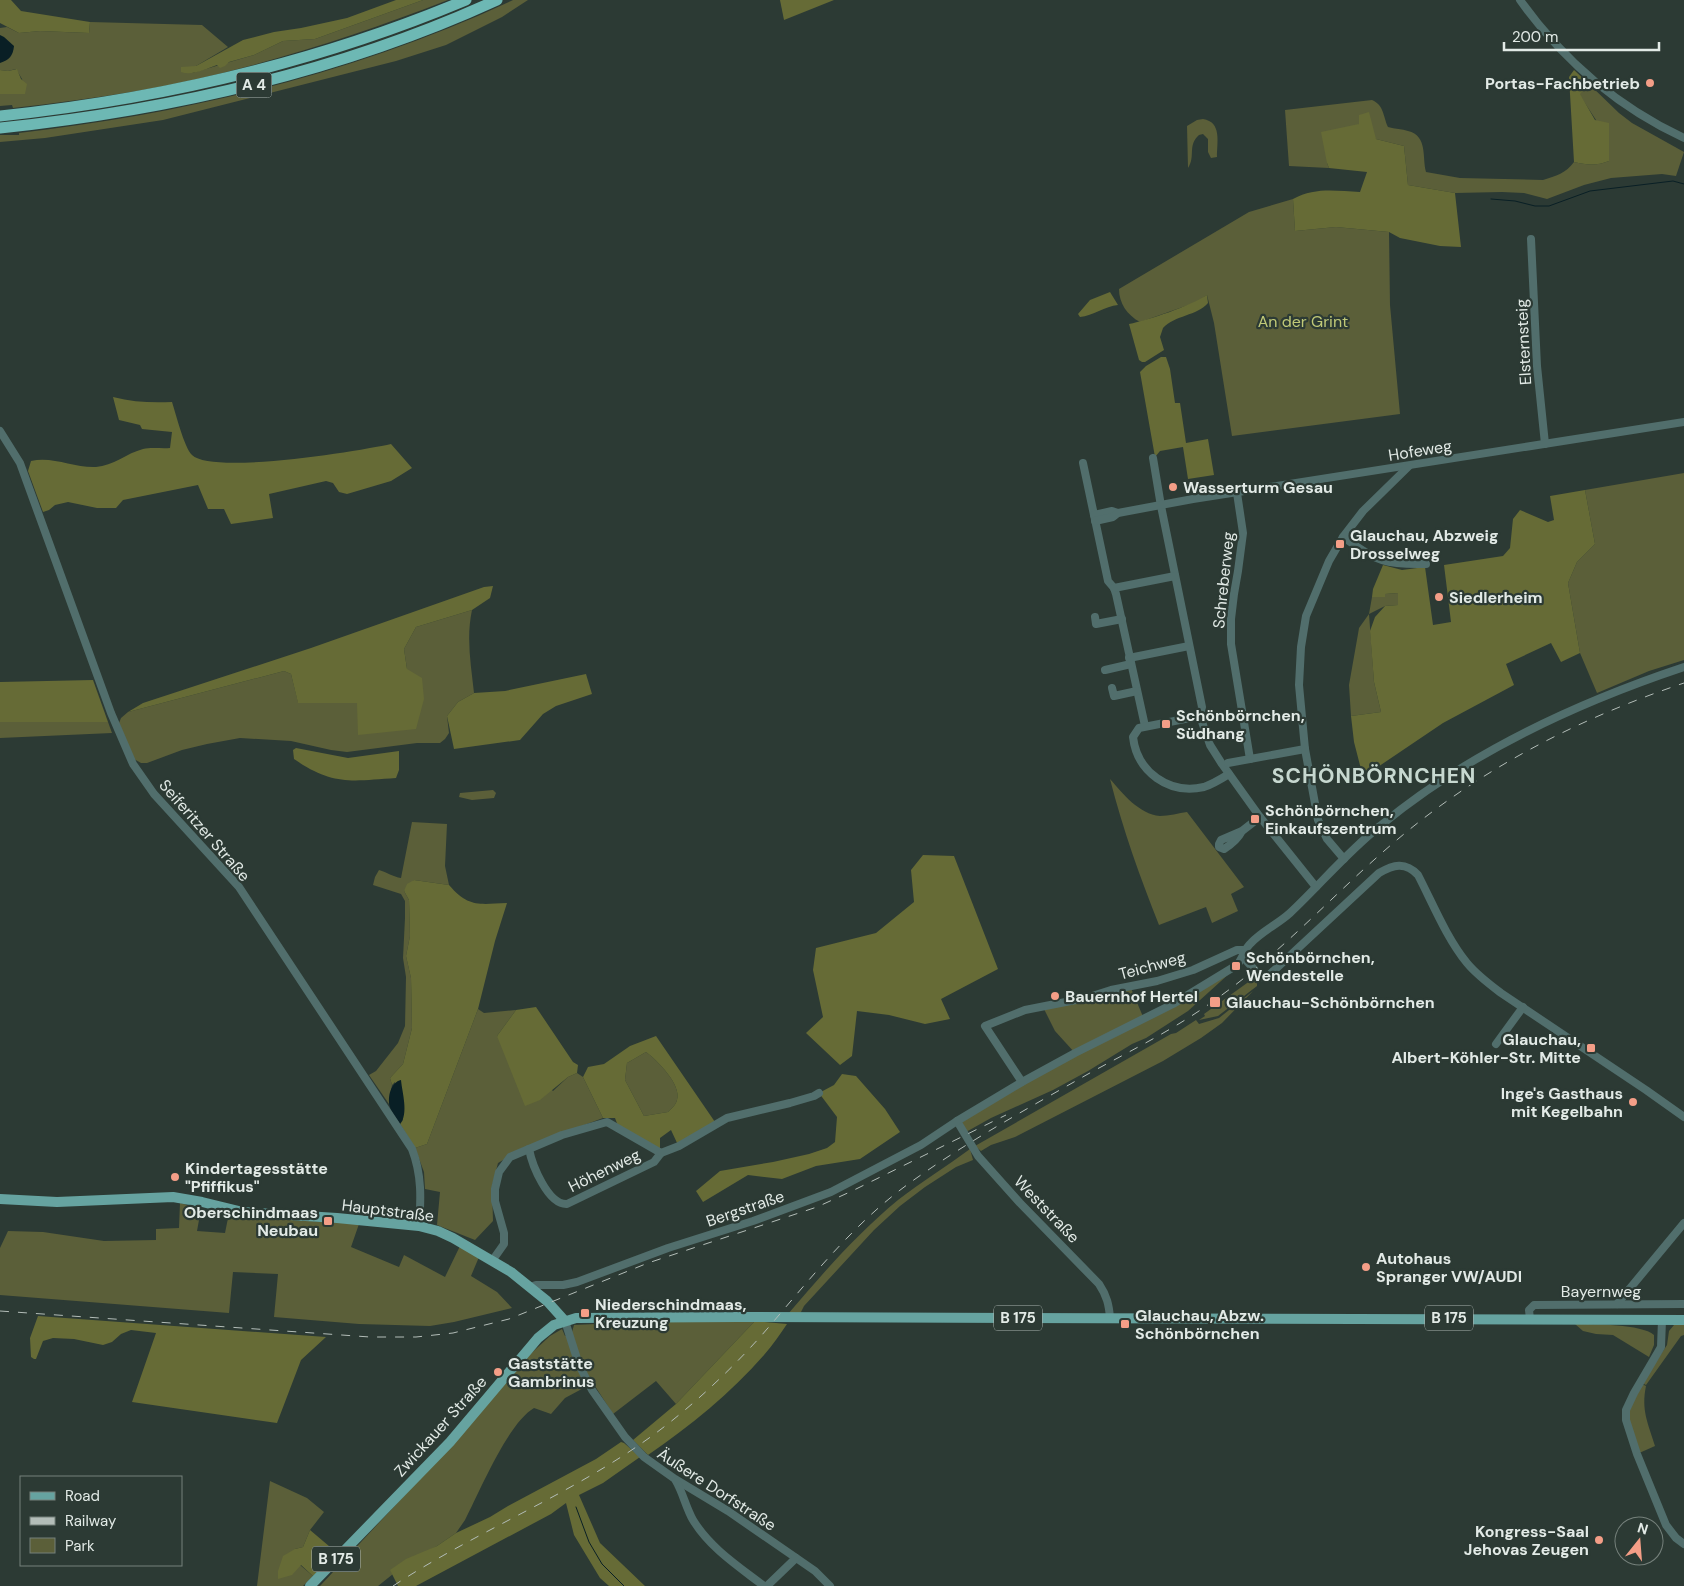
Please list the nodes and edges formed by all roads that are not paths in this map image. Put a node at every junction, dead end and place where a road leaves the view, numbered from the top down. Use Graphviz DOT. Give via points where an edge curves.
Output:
graph roads {
  1 [pos="466,0"];
  2 [pos="497,0"];
  3 [pos="1520,0"];
  4 [pos="0,116"];
  5 [pos="0,128"];
  6 [pos="1684,138"];
  7 [pos="1531,238"];
  8 [pos="1684,422"];
  9 [pos="0,431"];
  10 [pos="1545,444"];
  11 [pos="1153,458"];
  12 [pos="1083,463"];
  13 [pos="1410,465"];
  14 [pos="1237,493"];
  15 [pos="1161,506"];
  16 [pos="1095,518"];
  17 [pos="1343,537"];
  18 [pos="1426,564"];
  19 [pos="1175,576"];
  20 [pos="1114,588"];
  21 [pos="1095,617"];
  22 [pos="1122,618"];
  23 [pos="1189,646"];
  24 [pos="1130,661"];
  25 [pos="1684,667"];
  26 [pos="1105,670"];
  27 [pos="1112,688"];
  28 [pos="1137,691"];
  29 [pos="1200,716"];
  30 [pos="1146,726"];
  31 [pos="1306,749"];
  32 [pos="1250,759"];
  33 [pos="1228,762"];
  34 [pos="1229,774"];
  35 [pos="1260,817"];
  36 [pos="1242,831"];
  37 [pos="1344,859"];
  38 [pos="1316,887"];
  39 [pos="1244,954"];
  40 [pos="1215,961"];
  41 [pos="1221,974"];
  42 [pos="1523,1007"];
  43 [pos="1496,1044"];
  44 [pos="1022,1082"];
  45 [pos="816,1094"];
  46 [pos="1684,1117"];
  47 [pos="957,1121"];
  48 [pos="529,1149"];
  49 [pos="661,1153"];
  50 [pos="0,1199"];
  51 [pos="1684,1223"];
  52 [pos="418,1226"];
  53 [pos="492,1261"];
  54 [pos="530,1287"];
  55 [pos="1617,1304"];
  56 [pos="1684,1304"];
  57 [pos="1110,1318"];
  58 [pos="1530,1319"];
  59 [pos="1662,1320"];
  60 [pos="1684,1320"];
  61 [pos="565,1321"];
  62 [pos="675,1479"];
  63 [pos="1684,1544"];
  64 [pos="796,1558"];
  65 [pos="310,1586"];
  66 [pos="765,1586"];
  67 [pos="830,1586"];
  1 -- 4 [label="highway, A 4" via="367,38 216,81 99,104"];
  2 -- 5 [label="highway, A 4" via="378,48 269,82 102,116"];
  3 -- 6 [label="street" via="1552,41 1587,75 1640,114"];
  7 -- 10 [label="street, Elsternsteig" via="1537,366"];
  8 -- 10 [label="street, Hofeweg"];
  9 -- 52 [label="street, Seiferitzer Straße" via="20,463 133,764 154,794 239,887 412,1149 420,1179"];
  10 -- 13 [label="street, Hofeweg"];
  11 -- 15 [label="street"];
  12 -- 16 [label="street"];
  13 -- 14 [label="street, Hofeweg"];
  13 -- 17 [label="street" via="1363,511"];
  14 -- 15 [label="street, Hofeweg"];
  14 -- 32 [label="street, Schreberweg" via="1243,533 1232,611 1231,644"];
  15 -- 16 [label="street, Hofeweg" via="1118,513 1112,511"];
  15 -- 19 [label="street"];
  16 -- 20 [label="street" via="1108,581"];
  17 -- 18 [label="street" via="1384,562"];
  17 -- 31 [label="street" via="1306,616 1299,685"];
  19 -- 20 [label="street"];
  19 -- 23 [label="street"];
  20 -- 22 [label="street"];
  21 -- 22 [label="street" via="1096,624"];
  22 -- 24 [label="street"];
  23 -- 24 [label="street"];
  23 -- 29 [label="street" via="1202,707"];
  24 -- 26 [label="street"];
  24 -- 28 [label="street"];
  25 -- 37 [label="street, Bergstraße" via="1597,699 1525,732 1411,802"];
  27 -- 28 [label="street" via="1114,696"];
  28 -- 30 [label="street"];
  29 -- 30 [label="street"];
  29 -- 34 [label="street" via="1210,745"];
  30 -- 34 [label="street" via="1136,732 1134,743 1143,764 1157,779 1175,787 1195,788"];
  31 -- 32 [label="street"];
  31 -- 37 [label="street" via="1318,820 1327,839"];
  32 -- 33 [label="street"];
  34 -- 35 [label="street"];
  35 -- 36 [label="street"];
  35 -- 38 [label="street"];
  37 -- 38 [label="street, Bergstraße"];
  38 -- 39 [label="street, Bergstraße" via="1288,915 1250,943"];
  39 -- 40 [label="street, Teichweg" via="1237,950"];
  39 -- 41 [label="street, Bergstraße" via="1238,965"];
  39 -- 42 [label="street" via="1260,976 1268,976 1373,878 1387,869 1406,866 1418,875 1467,963 1482,978"];
  40 -- 41 [label="street"];
  40 -- 44 [label="street, Teichweg" via="1157,981 1025,1010 986,1026"];
  41 -- 44 [label="street, Bergstraße" via="1173,1004"];
  42 -- 43 [label="street"];
  42 -- 46 [label="street"];
  44 -- 47 [label="street, Bergstraße"];
  45 -- 49 [label="street" via="728,1118"];
  47 -- 54 [label="street, Bergstraße" via="921,1145 831,1192 577,1282"];
  47 -- 57 [label="street, Weststraße" via="978,1156 1099,1284 1106,1294"];
  48 -- 49 [label="street" via="607,1122"];
  48 -- 49 [label="street, Höhenweg" via="546,1189 562,1204 654,1162"];
  48 -- 53 [label="street" via="510,1157 499,1172 495,1201 504,1244"];
  50 -- 52 [label="main road, Hauptstraße" via="57,1202 173,1197 243,1212"];
  51 -- 55 [label="street"];
  52 -- 53 [label="main road, Hauptstraße" via="438,1231"];
  53 -- 54 [label="main road, Hauptstraße"];
  54 -- 61 [label="main road, Hauptstraße"];
  55 -- 56 [label="street, Bayernweg"];
  55 -- 58 [label="street, Bayernweg" via="1534,1305 1529,1310"];
  57 -- 58 [label="main road, B 175"];
  57 -- 61 [label="main road, Zwickauer Straße / B 175" via="668,1317"];
  58 -- 59 [label="main road, B 175"];
  59 -- 60 [label="main road, B 175"];
  59 -- 63 [label="street" via="1661,1347 1634,1393 1626,1410 1626,1420 1666,1525"];
  61 -- 62 [label="street, Äußere Dorfstraße" via="579,1365 624,1437 644,1457"];
  61 -- 65 [label="main road, Zwickauer Straße / B 175" via="552,1326 538,1338 450,1442"];
  62 -- 64 [label="street, Äußere Dorfstraße"];
  62 -- 66 [label="street" via="692,1518 708,1542"];
  64 -- 66 [label="street"];
  64 -- 67 [label="street, Äußere Dorfstraße"];
}
